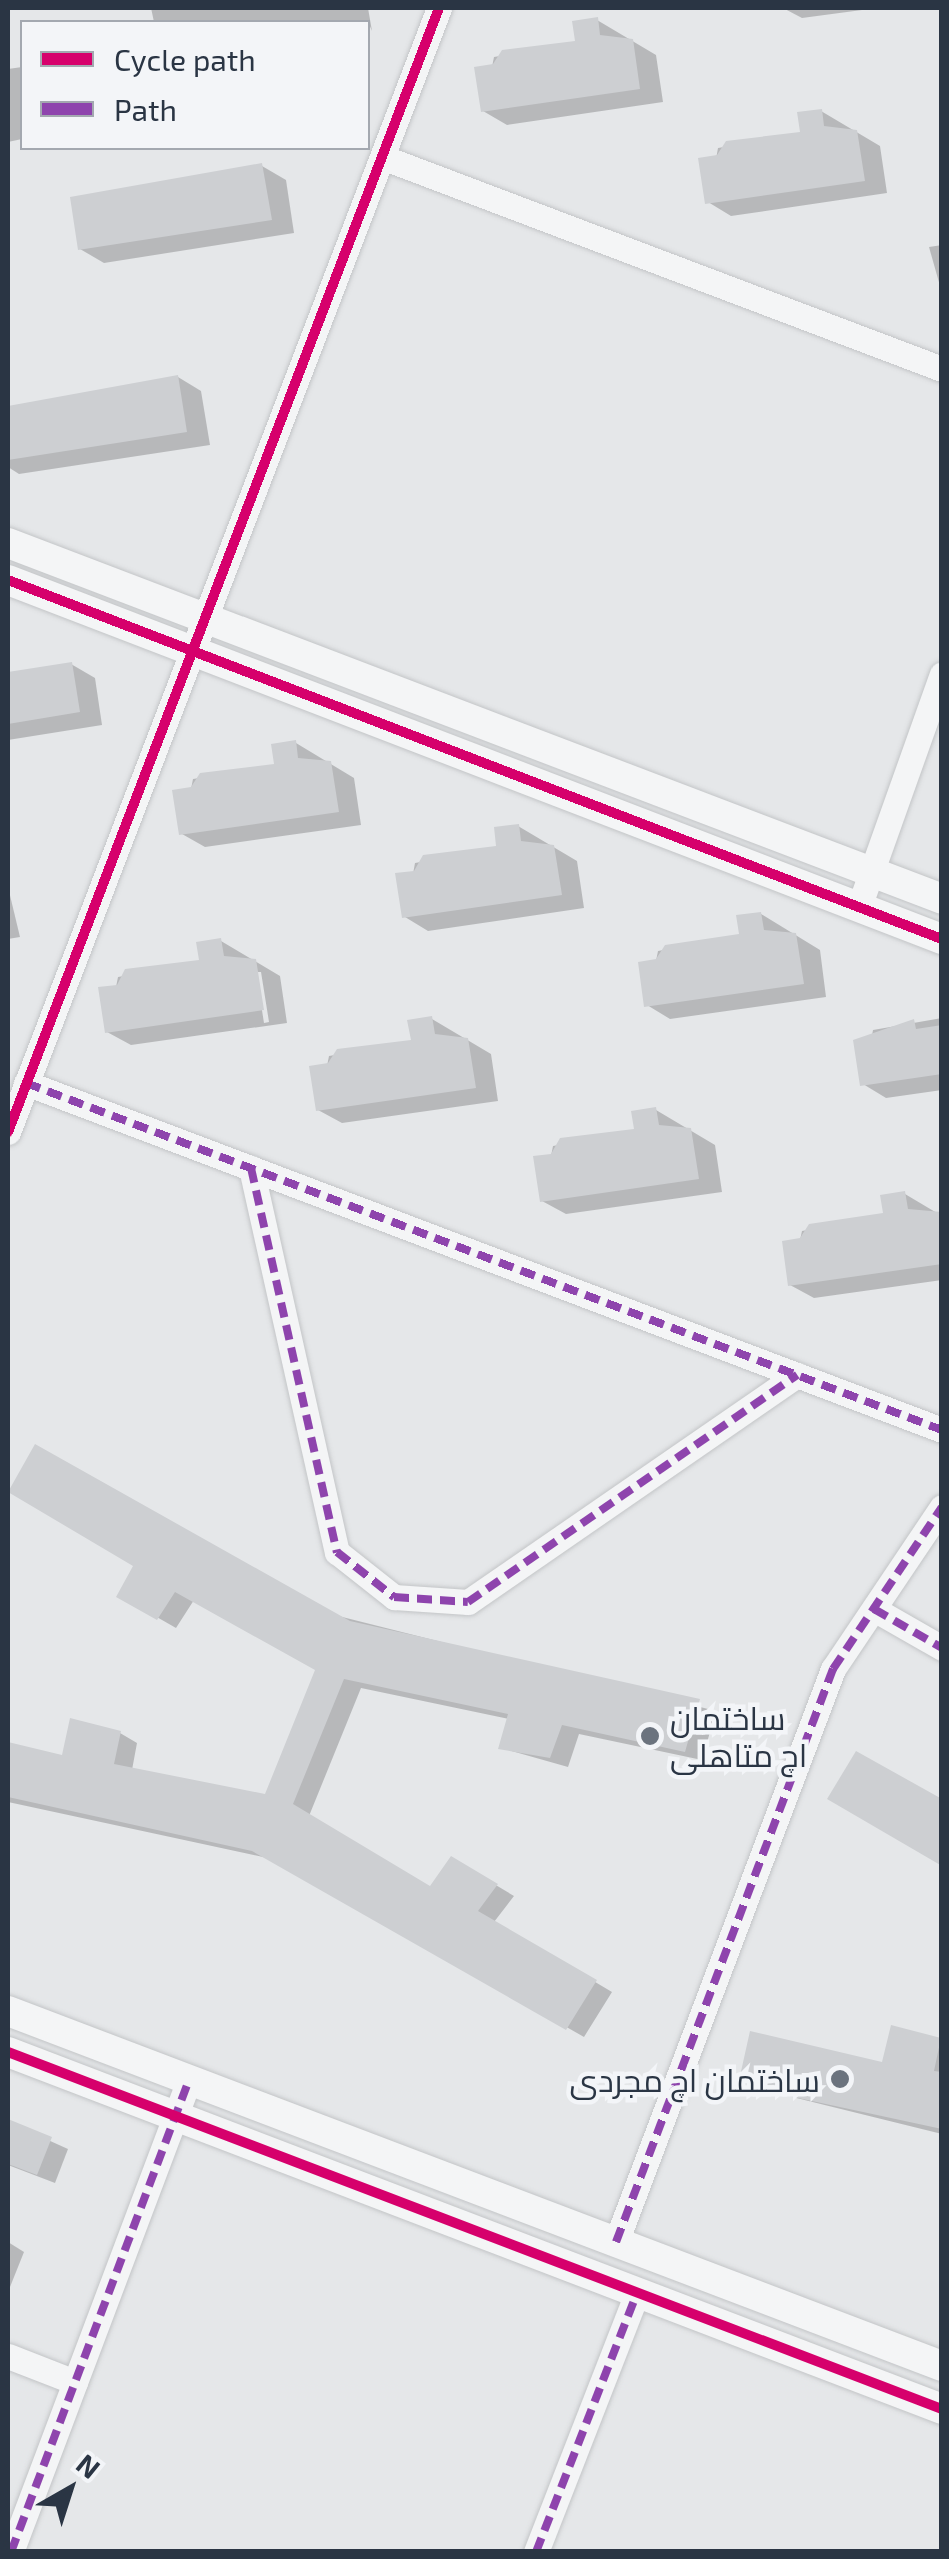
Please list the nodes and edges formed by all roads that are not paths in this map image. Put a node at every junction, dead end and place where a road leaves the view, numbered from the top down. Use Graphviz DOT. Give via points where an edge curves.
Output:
graph roads {
  1 [pos="439,8"];
  2 [pos="382,157"];
  3 [pos="942,369"];
  4 [pos="8,543"];
  5 [pos="8,580"];
  6 [pos="205,618"];
  7 [pos="192,651"];
  8 [pos="942,674"];
  9 [pos="870,872"];
  10 [pos="942,900"];
  11 [pos="858,907"];
  12 [pos="942,938"];
  13 [pos="26,1084"];
  14 [pos="8,1132"];
  15 [pos="251,1168"];
  16 [pos="797,1376"];
  17 [pos="942,1430"];
  18 [pos="942,1506"];
  19 [pos="874,1609"];
  20 [pos="942,1648"];
  21 [pos="8,2010"];
  22 [pos="8,2052"];
  23 [pos="189,2080"];
  24 [pos="176,2117"];
  25 [pos="616,2242"];
  26 [pos="637,2294"];
  27 [pos="8,2356"];
  28 [pos="942,2366"];
  29 [pos="75,2382"];
  30 [pos="942,2409"];
  31 [pos="10,2552"];
  32 [pos="536,2552"];
  1 -- 2 [label="street"];
  2 -- 3 [label="street"];
  2 -- 6 [label="street"];
  4 -- 6 [label="street"];
  5 -- 7 [label="street"];
  6 -- 7 [label="street"];
  6 -- 9 [label="street"];
  7 -- 11 [label="street"];
  7 -- 13 [label="street"];
  8 -- 9 [label="street"];
  9 -- 10 [label="street"];
  9 -- 11 [label="street"];
  11 -- 12 [label="street"];
  13 -- 14 [label="street"];
  13 -- 15 [label="street"];
  15 -- 16 [label="street"];
  15 -- 16 [label="street" via="337,1552 394,1597 468,1602"];
  16 -- 17 [label="street"];
  18 -- 19 [label="street"];
  19 -- 20 [label="street"];
  19 -- 25 [label="street" via="833,1670"];
  21 -- 23 [label="street"];
  22 -- 24 [label="street"];
  23 -- 24 [label="street"];
  23 -- 25 [label="street"];
  24 -- 26 [label="street"];
  24 -- 29 [label="street"];
  25 -- 28 [label="street"];
  26 -- 30 [label="street"];
  26 -- 32 [label="street"];
  27 -- 29 [label="street"];
  29 -- 31 [label="street"];
}
